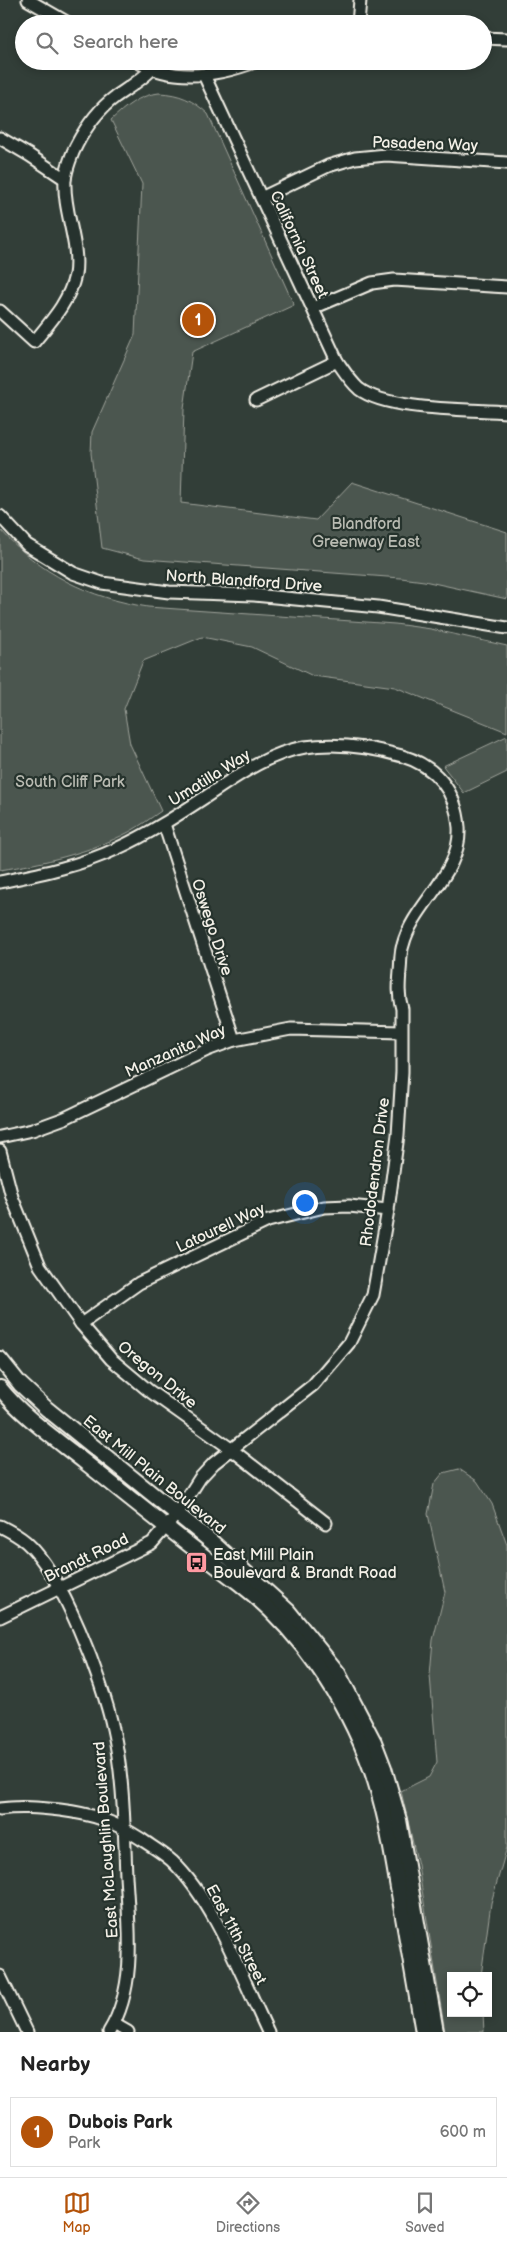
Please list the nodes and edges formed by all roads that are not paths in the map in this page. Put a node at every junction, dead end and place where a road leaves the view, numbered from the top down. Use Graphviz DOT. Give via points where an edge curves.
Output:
graph roads {
  1 [pos="28,0"];
  2 [pos="360,0"];
  3 [pos="54,15"];
  4 [pos="359,15"];
  5 [pos="492,38"];
  6 [pos="507,39"];
  7 [pos="152,70"];
  8 [pos="230,70"];
  9 [pos="204,75"];
  10 [pos="0,138"];
  11 [pos="507,163"];
  12 [pos="65,179"];
  13 [pos="261,198"];
  14 [pos="507,286"];
  15 [pos="313,308"];
  16 [pos="0,311"];
  17 [pos="337,361"];
  18 [pos="256,400"];
  19 [pos="507,412"];
  20 [pos="0,516"];
  21 [pos="507,628"];
  22 [pos="438,775"];
  23 [pos="164,824"];
  24 [pos="0,882"];
  25 [pos="401,1032"];
  26 [pos="234,1040"];
  27 [pos="0,1137"];
  28 [pos="0,1151"];
  29 [pos="388,1210"];
  30 [pos="81,1324"];
  31 [pos="0,1359"];
  32 [pos="0,1388"];
  33 [pos="231,1449"];
  34 [pos="176,1514"];
  35 [pos="326,1523"];
  36 [pos="1,1526"];
  37 [pos="166,1528"];
  38 [pos="59,1589"];
  39 [pos="0,1617"];
  40 [pos="0,1809"];
  41 [pos="124,1827"];
  42 [pos="0,1976"];
  43 [pos="111,2028"];
  44 [pos="27,2032"];
  45 [pos="128,2032"];
  46 [pos="268,2032"];
  47 [pos="423,2032"];
  48 [pos="436,2032"];
  1 -- 3 [label="street"];
  2 -- 4 [label="street"];
  5 -- 6 [label="street"];
  7 -- 9 [label="street"];
  7 -- 12 [label="street" via="114,98 94,118 76,145"];
  8 -- 9 [label="street"];
  9 -- 13 [label="street, California Street"];
  10 -- 12 [label="street"];
  11 -- 13 [label="street, Pasadena Way" via="386,155 355,158 328,166"];
  12 -- 16 [label="street" via="75,251 74,274 61,310 34,342"];
  13 -- 15 [label="street, California Street"];
  14 -- 15 [label="street" via="394,280 372,282"];
  15 -- 17 [label="street, California Street"];
  17 -- 18 [label="street"];
  17 -- 19 [label="street, California Street" via="358,388 373,398 392,404"];
  20 -- 21 [label="street, North Blandford Drive" via="27,545 73,573 102,583 169,592 254,595 378,607"];
  22 -- 23 [label="street, Umatilla Way" via="411,759 380,750 343,745 304,747 246,770"];
  22 -- 25 [label="street, Rhododendron Drive" via="454,801 459,828 455,854 403,945 399,999"];
  23 -- 24 [label="street, Umatilla Way" via="113,850 41,874"];
  23 -- 26 [label="street, Oswego Drive"];
  25 -- 26 [label="street, Manzanita Way" via="291,1029"];
  25 -- 29 [label="street, Rhododendron Drive" via="398,1135"];
  26 -- 27 [label="street, Manzanita Way" via="65,1118"];
  28 -- 30 [label="street, Oregon Drive" via="12,1197 40,1266"];
  29 -- 30 [label="street, Latourell Way" via="324,1207 268,1221 139,1283"];
  29 -- 33 [label="street, Rhododendron Drive" via="373,1295 349,1343 313,1385"];
  30 -- 33 [label="street, Oregon Drive" via="111,1359 148,1390"];
  31 -- 34 [label="main road, East Mill Plain Boulevard" via="20,1384 47,1409"];
  32 -- 37 [label="main road, East Mill Plain Boulevard" via="35,1423"];
  33 -- 34 [label="street, Rhododendron Drive" via="200,1478"];
  33 -- 35 [label="street, Oregon Drive"];
  34 -- 37 [label="street, Brandt Road"];
  34 -- 48 [label="main road, East Mill Plain Boulevard" via="288,1611 338,1673 359,1710 384,1768 399,1820"];
  36 -- 38 [label="street, East McLoughlin Boulevard" via="26,1542"];
  37 -- 38 [label="street, Brandt Road" via="152,1542"];
  37 -- 47 [label="main road, East Mill Plain Boulevard" via="242,1585 273,1614 300,1643 346,1713 372,1771 386,1823"];
  38 -- 39 [label="street, Brandt Road"];
  38 -- 41 [label="street, East McLoughlin Boulevard" via="107,1704 118,1755"];
  40 -- 41 [label="street, East 11th Street" via="81,1812"];
  41 -- 43 [label="street, East McLoughlin Boulevard" via="129,1949 126,1986"];
  41 -- 46 [label="street, East 11th Street" via="171,1860 192,1883 222,1935"];
  42 -- 44 [label="street"];
  43 -- 45 [label="street"];
}
